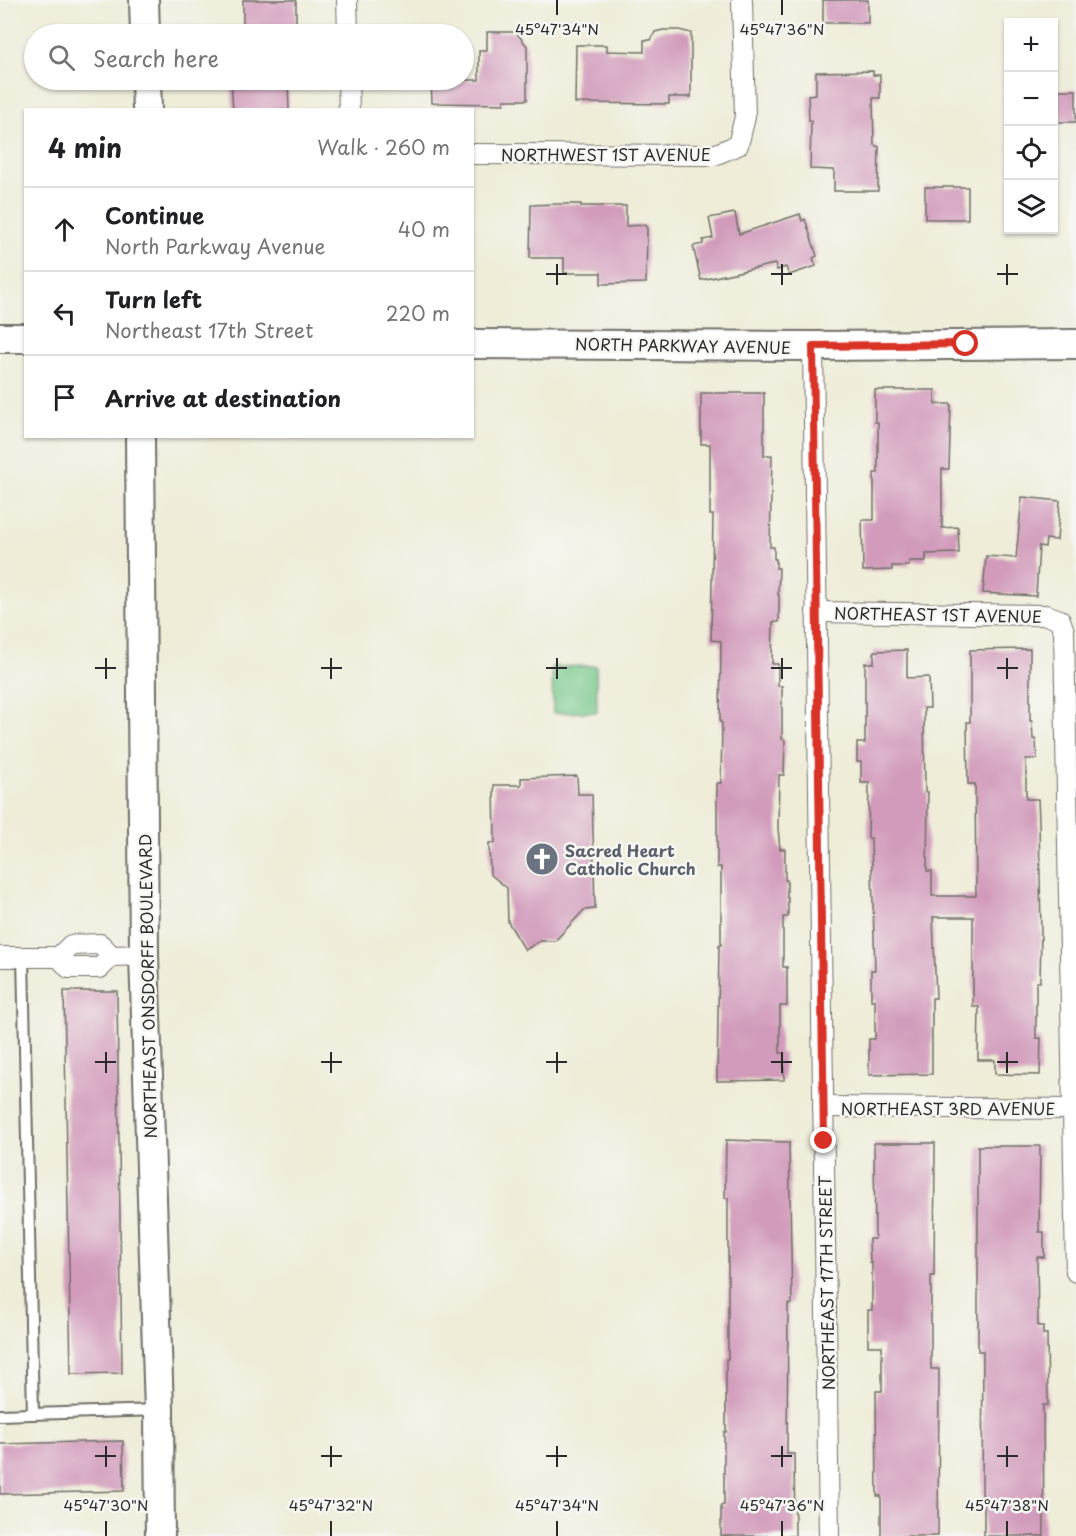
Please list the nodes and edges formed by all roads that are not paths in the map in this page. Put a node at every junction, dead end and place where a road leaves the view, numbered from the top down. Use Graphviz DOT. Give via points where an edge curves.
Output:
graph roads {
  1 [pos="144,0"];
  2 [pos="347,0"];
  3 [pos="742,0"];
  4 [pos="145,24"];
  5 [pos="348,24"];
  6 [pos="146,90"];
  7 [pos="348,90"];
  8 [pos="147,108"];
  9 [pos="349,108"];
  10 [pos="474,154"];
  11 [pos="0,338"];
  12 [pos="24,338"];
  13 [pos="474,344"];
  14 [pos="1076,344"];
  15 [pos="813,346"];
  16 [pos="140,438"];
  17 [pos="816,612"];
  18 [pos="144,955"];
  19 [pos="0,957"];
  20 [pos="23,957"];
  21 [pos="823,1107"];
  22 [pos="1073,1109"];
  23 [pos="1076,1272"];
  24 [pos="159,1410"];
  25 [pos="33,1414"];
  26 [pos="0,1415"];
  27 [pos="160,1536"];
  28 [pos="829,1536"];
  1 -- 4 [label="street"];
  2 -- 5 [label="street"];
  3 -- 10 [label="street, NORTHWEST 1ST AVENUE" via="745,117 738,145 714,155"];
  6 -- 8 [label="street"];
  7 -- 9 [label="street"];
  11 -- 12 [label="street"];
  13 -- 15 [label="street, NORTH PARKWAY AVENUE"];
  14 -- 15 [label="street, NORTH PARKWAY AVENUE"];
  15 -- 17 [label="street, NORTHEAST 17TH STREET"];
  16 -- 18 [label="street, NORTHEAST ONSDORFF BOULEVARD"];
  17 -- 21 [label="street, NORTHEAST 17TH STREET"];
  17 -- 22 [label="street, NORTHEAST 1ST AVENUE" via="1046,615 1060,620 1064,631"];
  18 -- 20 [label="street" via="112,956 100,968 69,968 59,957"];
  18 -- 24 [label="street, NORTHEAST ONSDORFF BOULEVARD"];
  19 -- 20 [label="street"];
  20 -- 25 [label="lane"];
  21 -- 22 [label="street, NORTHEAST 3RD AVENUE"];
  21 -- 28 [label="street, NORTHEAST 17TH STREET"];
  22 -- 23 [label="street"];
  24 -- 25 [label="lane"];
  24 -- 27 [label="street, NORTHEAST ONSDORFF BOULEVARD"];
  25 -- 26 [label="lane"];
}
